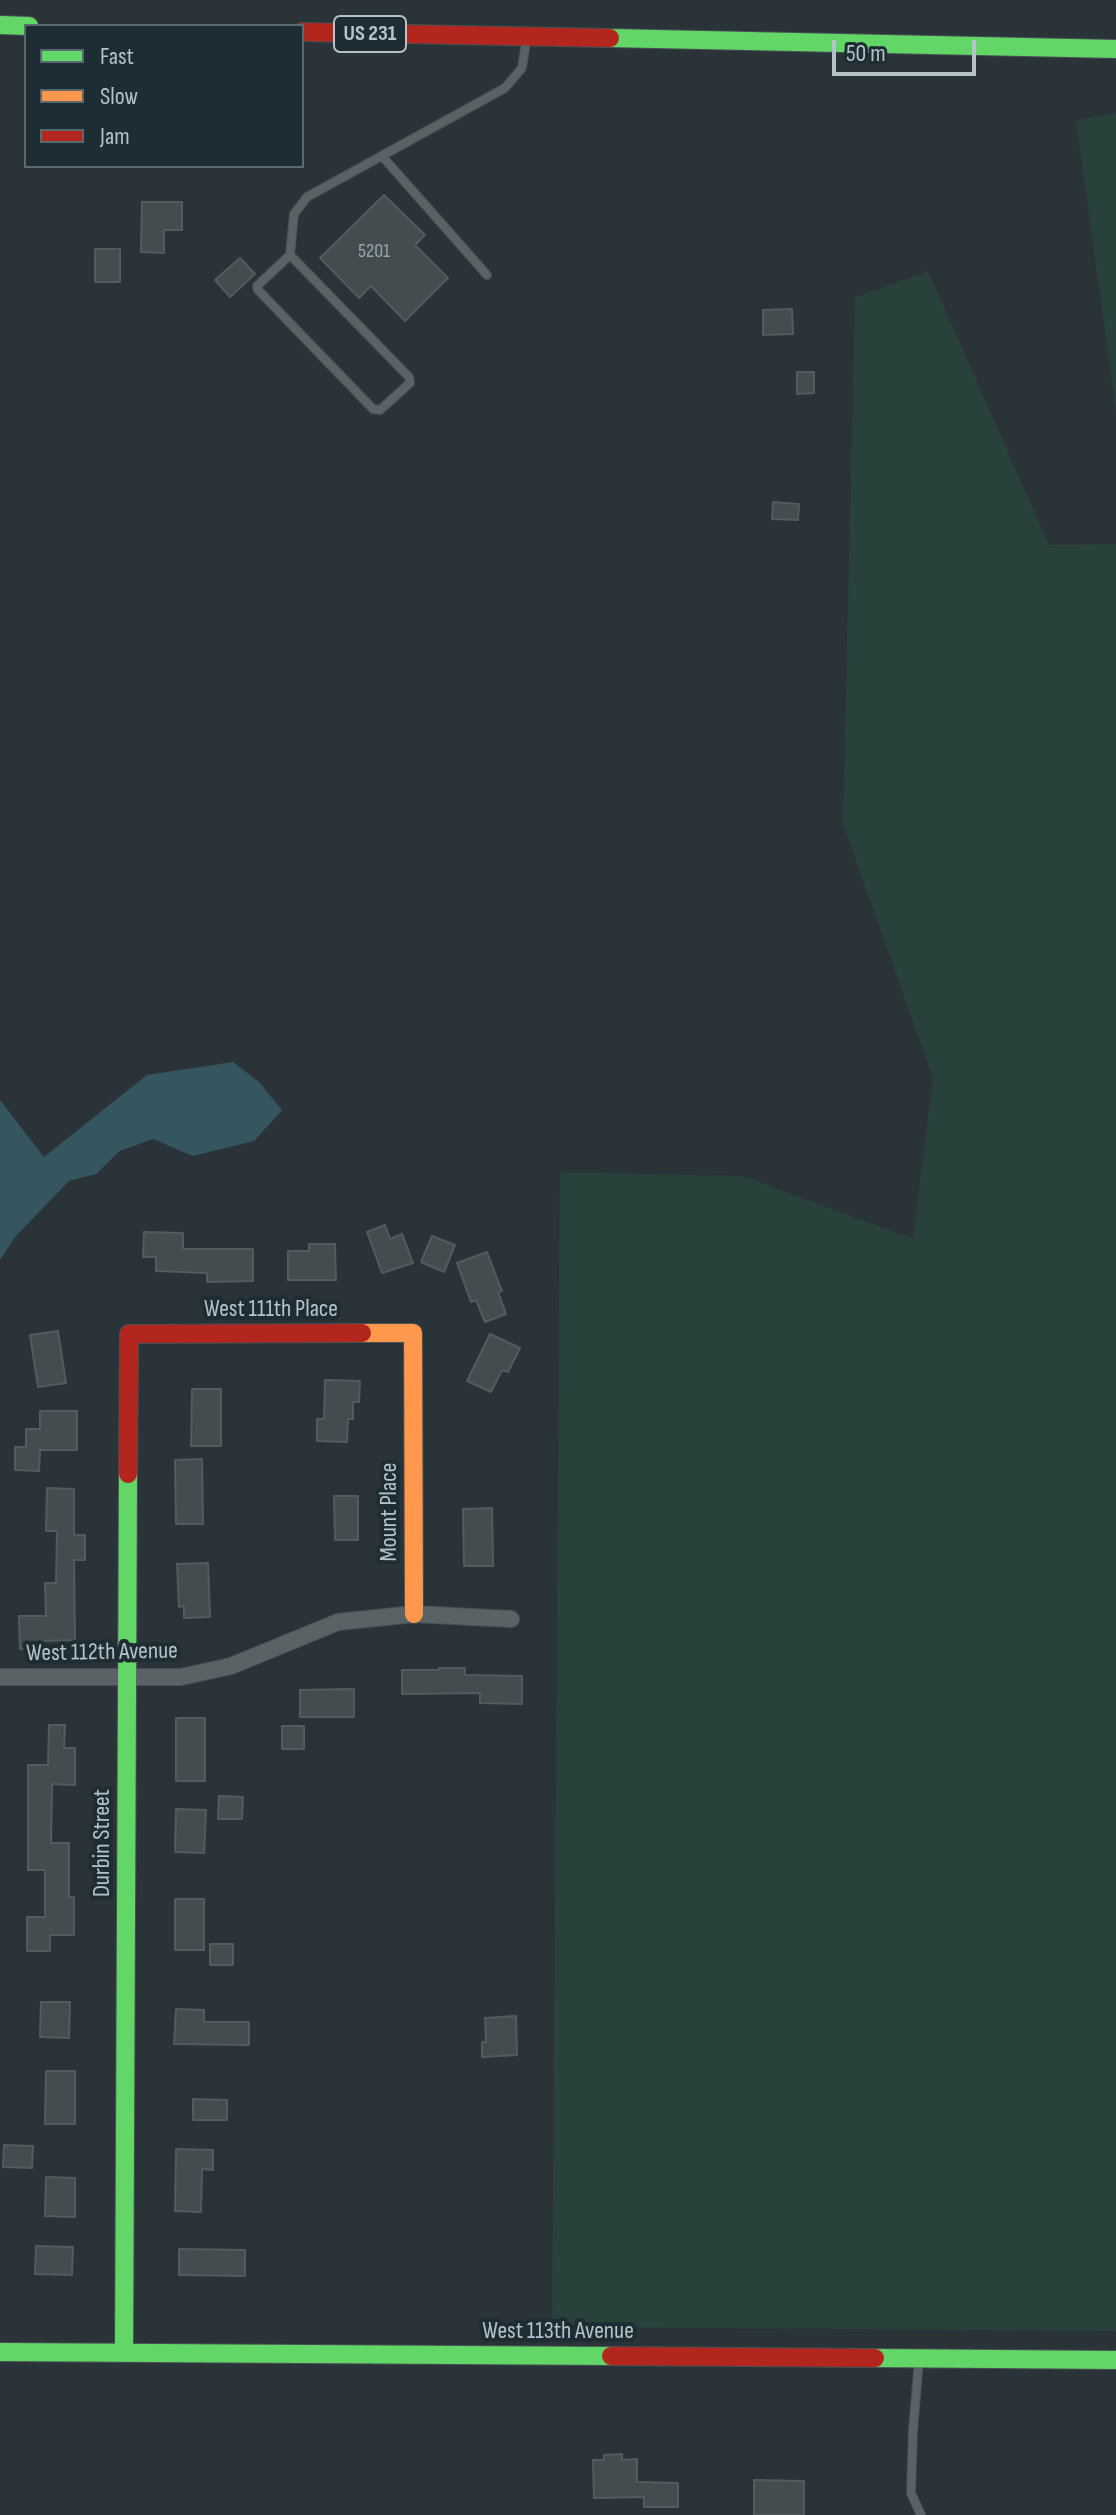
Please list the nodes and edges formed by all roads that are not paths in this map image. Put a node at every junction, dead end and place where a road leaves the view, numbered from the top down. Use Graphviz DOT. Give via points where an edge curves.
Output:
graph roads {
  1 [pos="0,25"];
  2 [pos="24,26"];
  3 [pos="304,32"];
  4 [pos="527,37"];
  5 [pos="1116,49"];
  6 [pos="382,156"];
  7 [pos="290,255"];
  8 [pos="487,275"];
  9 [pos="413,1333"];
  10 [pos="129,1334"];
  11 [pos="414,1614"];
  12 [pos="511,1619"];
  13 [pos="0,1677"];
  14 [pos="127,1678"];
  15 [pos="0,2352"];
  16 [pos="124,2352"];
  17 [pos="920,2359"];
  18 [pos="1116,2360"];
  19 [pos="921,2515"];
  1 -- 2 [label="street"];
  3 -- 4 [label="street, US 231"];
  4 -- 5 [label="street, US 231"];
  4 -- 6 [label="lane" via="522,68 505,88"];
  6 -- 7 [label="lane" via="307,197 294,214"];
  6 -- 8 [label="lane"];
  7 -- 7 [label="lane" via="258,290 373,409 380,410 410,383 409,377"];
  9 -- 10 [label="street, West 111th Place"];
  9 -- 11 [label="street, Mount Place"];
  10 -- 14 [label="street, Durbin Street"];
  11 -- 12 [label="street"];
  11 -- 14 [label="street, West 112th Avenue" via="338,1622 231,1666 181,1677"];
  13 -- 14 [label="street, West 112th Avenue"];
  14 -- 16 [label="street, Durbin Street"];
  15 -- 16 [label="street, West 113th Avenue"];
  16 -- 17 [label="street, West 113th Avenue"];
  17 -- 18 [label="street, West 113th Avenue"];
  17 -- 19 [label="lane" via="911,2493"];
}
